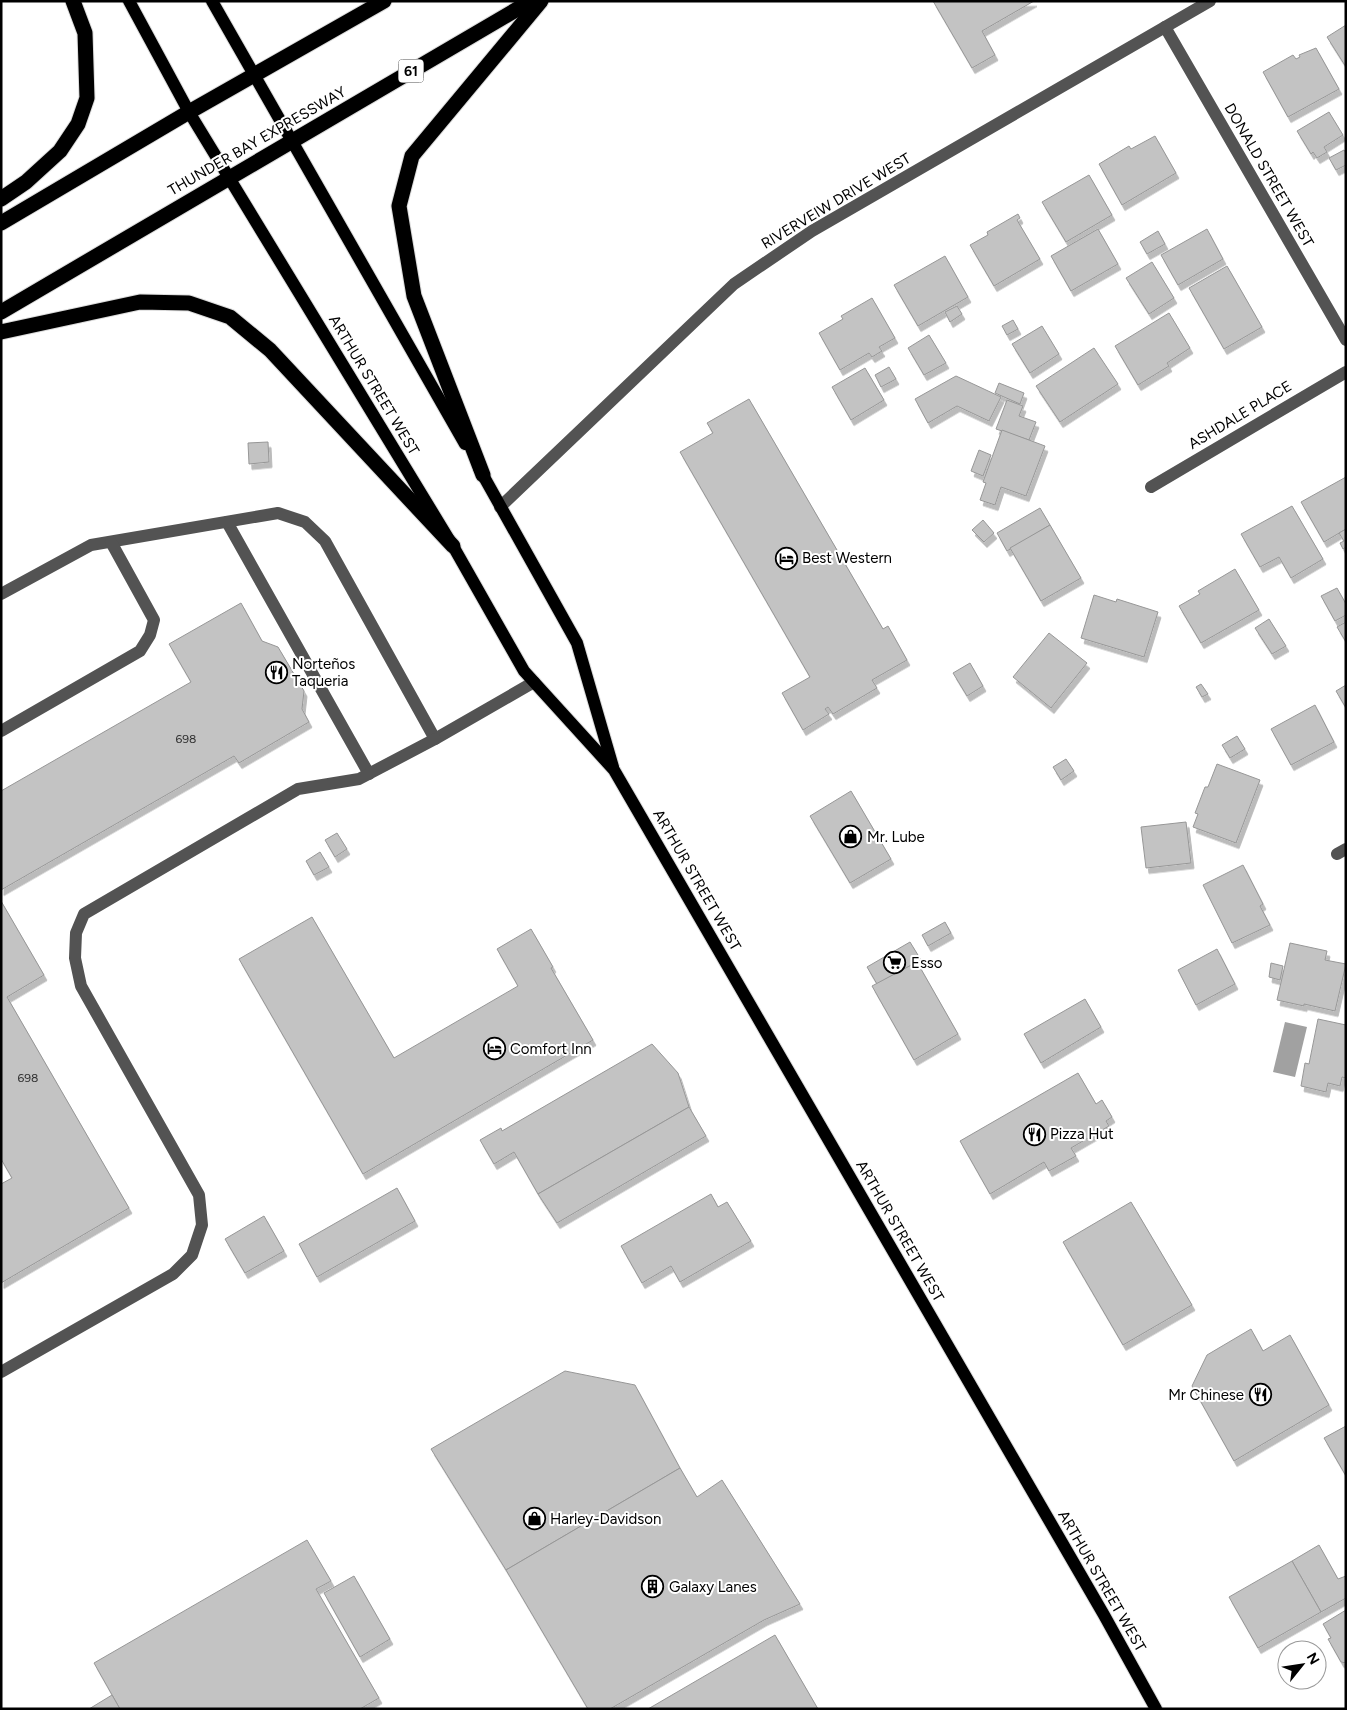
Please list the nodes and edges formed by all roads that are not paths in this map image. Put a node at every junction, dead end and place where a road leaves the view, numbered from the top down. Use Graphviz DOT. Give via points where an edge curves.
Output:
graph roads {
  1 [pos="73,1"];
  2 [pos="129,1"];
  3 [pos="212,1"];
  4 [pos="384,1"];
  5 [pos="531,1"];
  6 [pos="541,1"];
  7 [pos="1210,1"];
  8 [pos="1165,26"];
  9 [pos="255,75"];
  10 [pos="189,112"];
  11 [pos="292,141"];
  12 [pos="228,178"];
  13 [pos="1,199"];
  14 [pos="1,223"];
  15 [pos="1,312"];
  16 [pos="1,332"];
  17 [pos="1346,340"];
  18 [pos="1346,372"];
  19 [pos="483,475"];
  20 [pos="1152,487"];
  21 [pos="500,507"];
  22 [pos="227,522"];
  23 [pos="111,542"];
  24 [pos="452,546"];
  25 [pos="1,594"];
  26 [pos="534,682"];
  27 [pos="1,731"];
  28 [pos="435,739"];
  29 [pos="614,770"];
  30 [pos="369,774"];
  31 [pos="1,1372"];
  32 [pos="1156,1709"];
  1 -- 13 [label="highway" via="85,32 88,98 78,124 60,151 26,182"];
  2 -- 10 [label="main road, ARTHUR STREET WEST"];
  3 -- 9 [label="main road, ARTHUR STREET WEST"];
  4 -- 9 [label="highway"];
  5 -- 11 [label="highway, THUNDER BAY EXPRESSWAY / 61"];
  6 -- 19 [label="highway" via="412,156 399,206 414,296"];
  7 -- 8 [label="street, RIVERVEIW DRIVE WEST"];
  8 -- 17 [label="street, DONALD STREET WEST"];
  8 -- 21 [label="street, RIVERVEIW DRIVE WEST" via="812,231 734,284"];
  9 -- 10 [label="highway"];
  9 -- 11 [label="main road, ARTHUR STREET WEST"];
  10 -- 12 [label="main road, ARTHUR STREET WEST"];
  10 -- 14 [label="highway"];
  11 -- 12 [label="highway, THUNDER BAY EXPRESSWAY / 61"];
  11 -- 19 [label="main road, ARTHUR STREET WEST"];
  12 -- 15 [label="highway, THUNDER BAY EXPRESSWAY / 61"];
  12 -- 24 [label="main road, ARTHUR STREET WEST"];
  16 -- 24 [label="highway" via="140,302 189,303 230,317 270,350"];
  18 -- 20 [label="street, ASHDALE PLACE"];
  19 -- 21 [label="main road, ARTHUR STREET WEST"];
  21 -- 29 [label="main road, ARTHUR STREET WEST" via="577,643"];
  22 -- 23 [label="street"];
  22 -- 28 [label="street" via="278,512 305,522 325,541"];
  22 -- 30 [label="street"];
  23 -- 25 [label="street" via="91,546"];
  23 -- 27 [label="street" via="154,620 150,635 140,651"];
  24 -- 26 [label="main road, ARTHUR STREET WEST" via="524,671"];
  26 -- 28 [label="street"];
  26 -- 29 [label="main road, ARTHUR STREET WEST"];
  28 -- 30 [label="street"];
  29 -- 32 [label="main road, ARTHUR STREET WEST"];
  30 -- 31 [label="street" via="359,779 298,789 84,914 76,933 75,958 80,986 199,1195 202,1225 192,1255 173,1274"];
}
